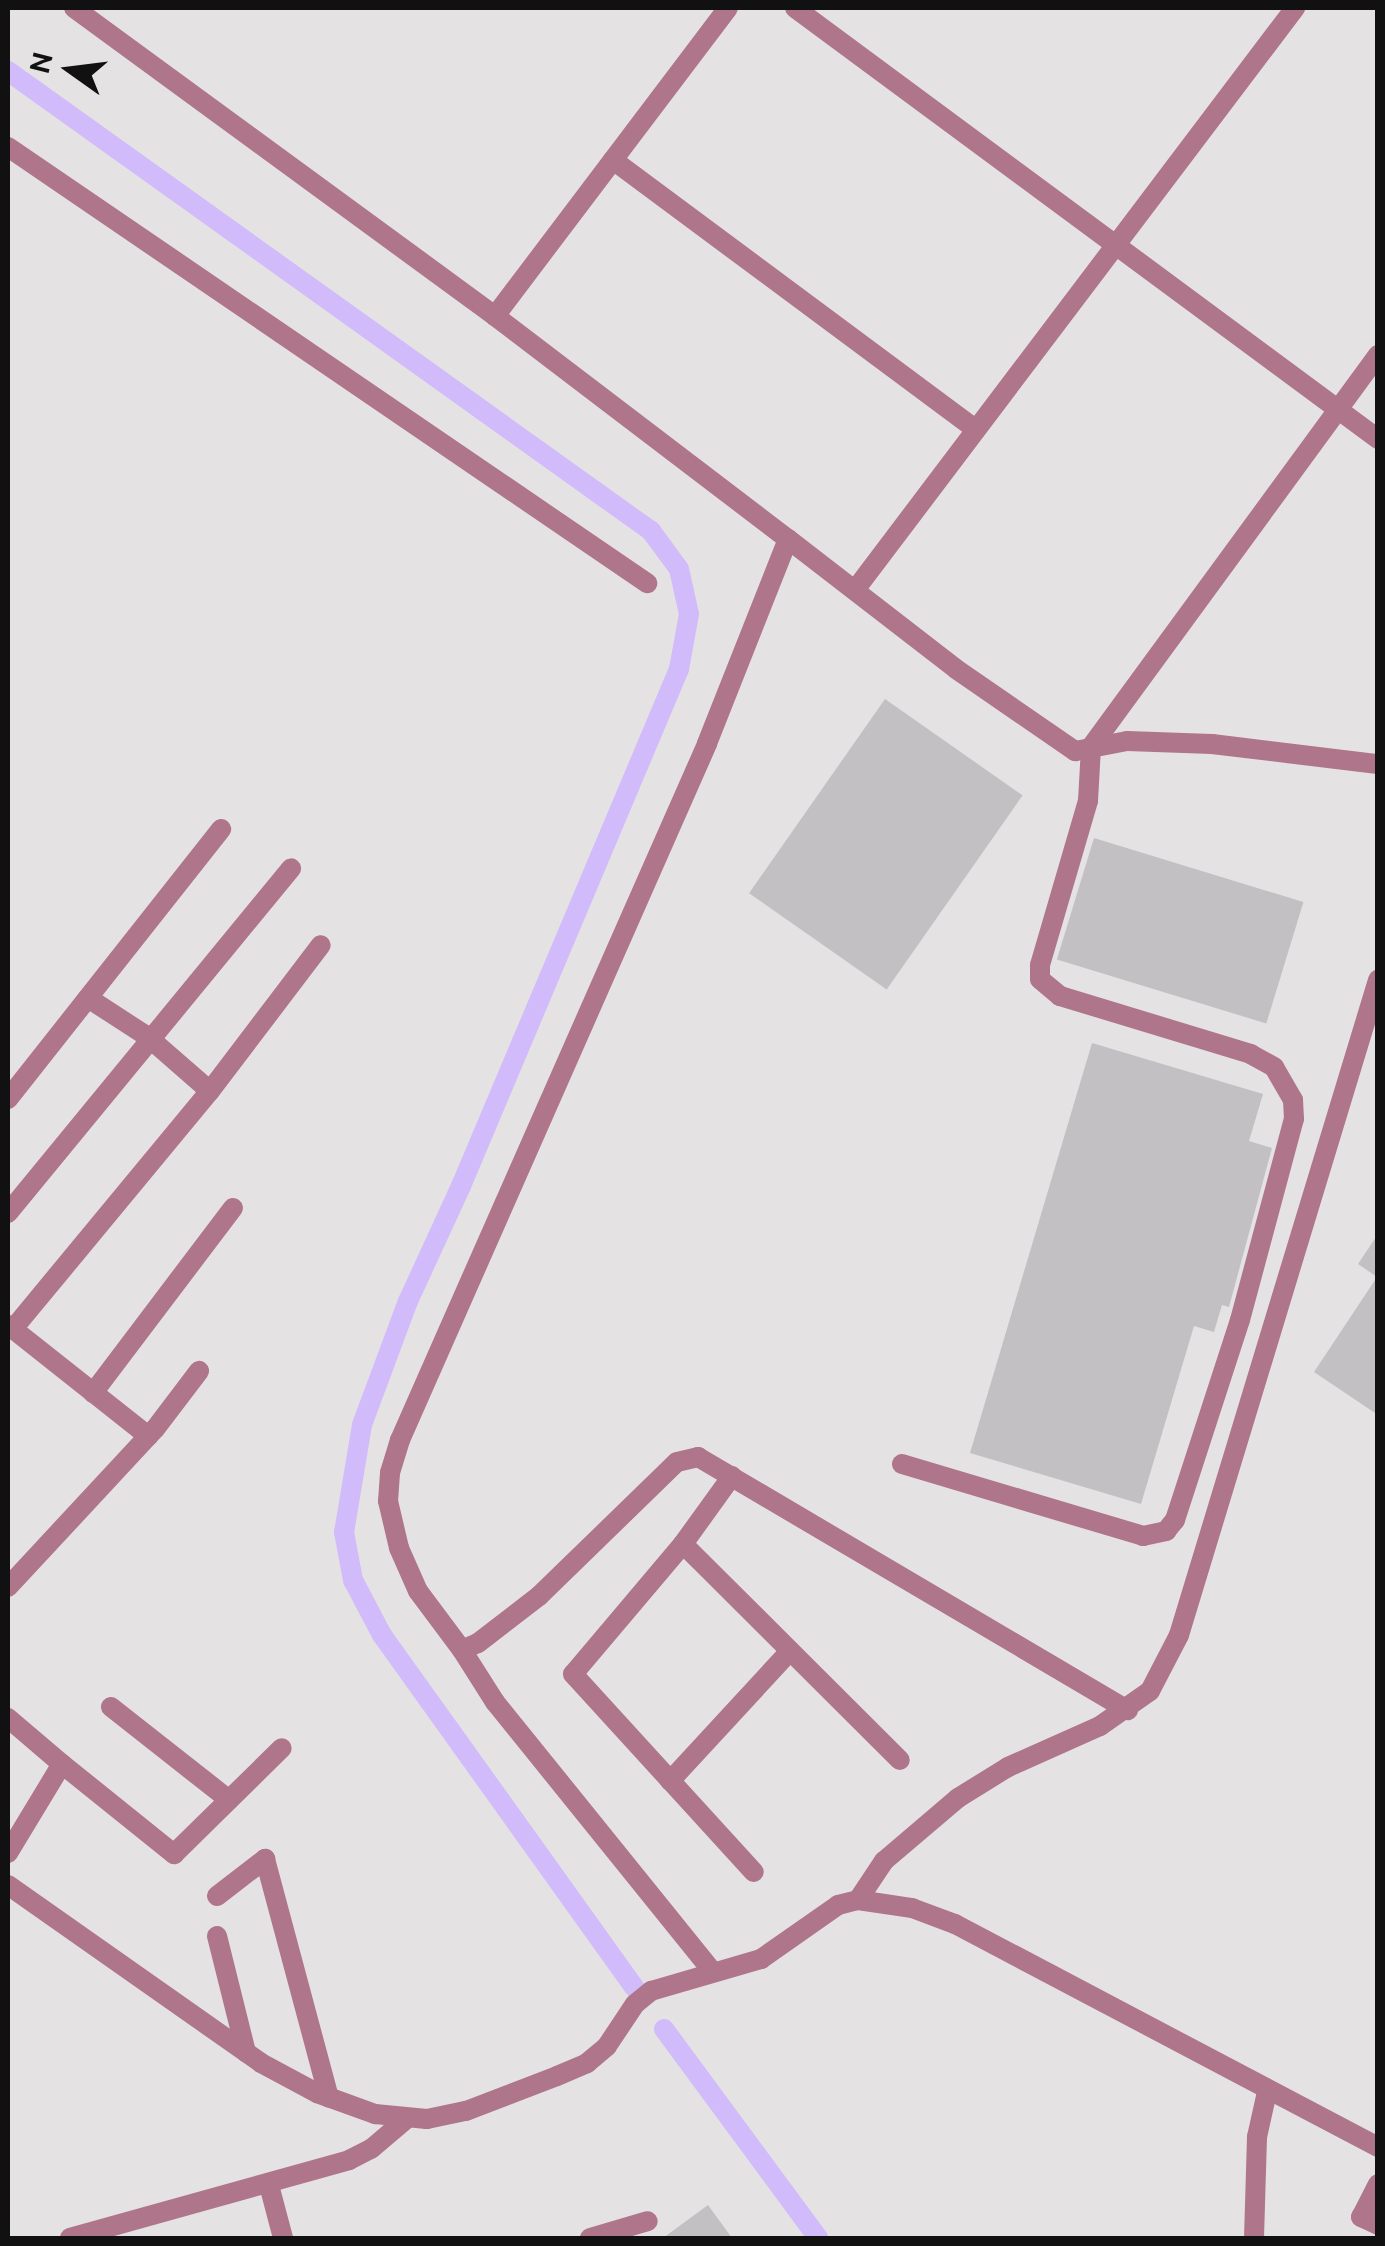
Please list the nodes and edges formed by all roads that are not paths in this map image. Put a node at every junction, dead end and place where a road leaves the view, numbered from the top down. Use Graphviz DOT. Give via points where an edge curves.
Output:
graph roads {
  1 [pos="74,8"];
  2 [pos="728,8"];
  3 [pos="795,8"];
  4 [pos="1295,8"];
  5 [pos="8,146"];
  6 [pos="613,160"];
  7 [pos="1113,246"];
  8 [pos="495,316"];
  9 [pos="1378,355"];
  10 [pos="1338,408"];
  11 [pos="976,430"];
  12 [pos="1378,440"];
  13 [pos="788,539"];
  14 [pos="647,583"];
  15 [pos="855,590"];
  16 [pos="1091,748"];
  17 [pos="1378,764"];
  18 [pos="221,829"];
  19 [pos="291,868"];
  20 [pos="321,945"];
  21 [pos="1378,980"];
  22 [pos="88,998"];
  23 [pos="148,1037"];
  24 [pos="210,1091"];
  25 [pos="8,1099"];
  26 [pos="233,1208"];
  27 [pos="8,1213"];
  28 [pos="10,1327"];
  29 [pos="199,1371"];
  30 [pos="93,1392"];
  31 [pos="148,1436"];
  32 [pos="902,1464"];
  33 [pos="732,1476"];
  34 [pos="683,1544"];
  35 [pos="8,1587"];
  36 [pos="462,1650"];
  37 [pos="790,1651"];
  38 [pos="110,1708"];
  39 [pos="1128,1710"];
  40 [pos="8,1718"];
  41 [pos="282,1748"];
  42 [pos="900,1760"];
  43 [pos="62,1764"];
  44 [pos="670,1780"];
  45 [pos="229,1800"];
  46 [pos="8,1854"];
  47 [pos="754,1872"];
  48 [pos="8,1884"];
  49 [pos="217,1896"];
  50 [pos="858,1900"];
  51 [pos="217,1936"];
  52 [pos="712,1972"];
  53 [pos="246,2052"];
  54 [pos="1268,2092"];
  55 [pos="329,2098"];
  56 [pos="405,2120"];
  57 [pos="1378,2147"];
  58 [pos="269,2184"];
  59 [pos="1378,2184"];
  60 [pos="648,2221"];
  61 [pos="1378,2225"];
  62 [pos="70,2238"];
  63 [pos="283,2238"];
  64 [pos="590,2238"];
  65 [pos="1254,2238"];
  1 -- 8 [label="street"];
  2 -- 6 [label="street"];
  3 -- 7 [label="street"];
  4 -- 7 [label="street"];
  5 -- 14 [label="street"];
  6 -- 8 [label="street"];
  6 -- 11 [label="street"];
  7 -- 10 [label="street"];
  7 -- 11 [label="street"];
  8 -- 13 [label="street"];
  9 -- 10 [label="street"];
  10 -- 12 [label="street"];
  10 -- 16 [label="street"];
  11 -- 15 [label="street"];
  13 -- 15 [label="street"];
  13 -- 36 [label="street" via="708,744 390,1474 398,1548 418,1591"];
  15 -- 16 [label="street" via="1068,747"];
  16 -- 17 [label="street" via="1128,741 1212,744"];
  16 -- 32 [label="street" via="1088,800 1040,979 1060,996 1274,1066 1286,1082 1294,1119 1240,1320 1166,1532 1142,1536"];
  18 -- 22 [label="street"];
  19 -- 23 [label="street"];
  20 -- 24 [label="street"];
  21 -- 39 [label="street" via="1179,1634 1150,1691"];
  22 -- 23 [label="street"];
  22 -- 25 [label="street"];
  23 -- 24 [label="street"];
  23 -- 27 [label="street"];
  24 -- 28 [label="street"];
  26 -- 30 [label="street"];
  28 -- 30 [label="street"];
  29 -- 31 [label="street"];
  30 -- 31 [label="street"];
  31 -- 35 [label="street"];
  33 -- 34 [label="street"];
  33 -- 36 [label="street" via="698,1457 677,1462 540,1596"];
  33 -- 39 [label="street"];
  34 -- 37 [label="street"];
  34 -- 44 [label="street" via="573,1674"];
  36 -- 52 [label="street" via="495,1702"];
  37 -- 42 [label="street"];
  37 -- 44 [label="street"];
  38 -- 45 [label="street"];
  39 -- 50 [label="street" via="958,1798 884,1862"];
  40 -- 43 [label="street"];
  41 -- 45 [label="street"];
  43 -- 45 [label="street" via="174,1854"];
  43 -- 46 [label="street"];
  44 -- 47 [label="street"];
  48 -- 53 [label="street"];
  49 -- 55 [label="street" via="265,1860"];
  50 -- 52 [label="street" via="838,1906 762,1959"];
  50 -- 54 [label="street" via="912,1908 956,1924"];
  51 -- 53 [label="street"];
  52 -- 56 [label="street" via="651,1990 587,2063 466,2110"];
  53 -- 55 [label="street"];
  54 -- 57 [label="street"];
  54 -- 65 [label="street" via="1257,2137"];
  55 -- 56 [label="street"];
  56 -- 58 [label="street" via="348,2160"];
  58 -- 62 [label="street"];
  58 -- 63 [label="street"];
  59 -- 61 [label="street" via="1361,2217"];
  60 -- 64 [label="street"];
}
